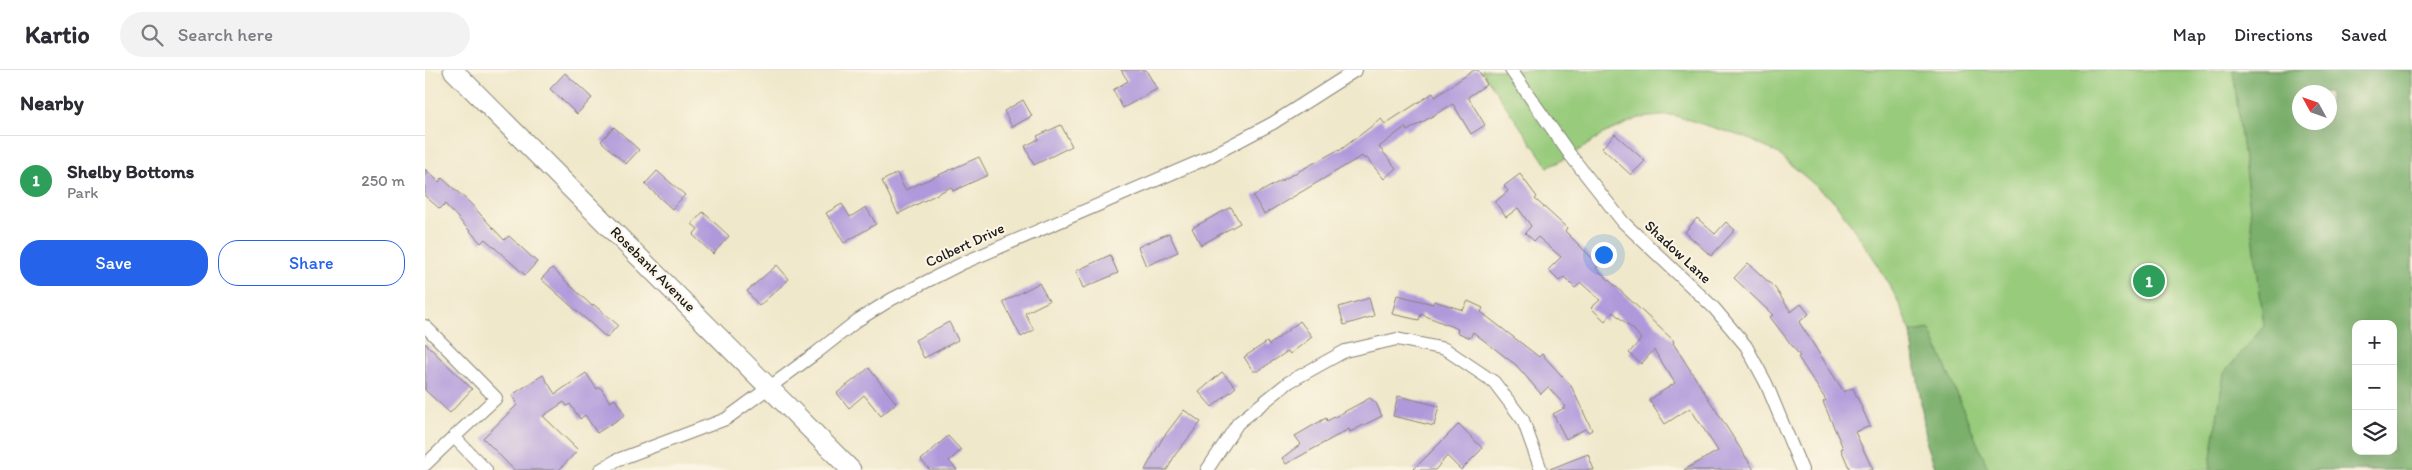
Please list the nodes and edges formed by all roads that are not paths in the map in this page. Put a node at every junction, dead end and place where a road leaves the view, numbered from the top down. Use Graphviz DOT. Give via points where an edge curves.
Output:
graph roads {
  1 [pos="453,70"];
  2 [pos="1356,70"];
  3 [pos="1511,70"];
  4 [pos="425,326"];
  5 [pos="770,386"];
  6 [pos="454,437"];
  7 [pos="425,465"];
  8 [pos="487,470"];
  9 [pos="600,470"];
  10 [pos="851,470"];
  11 [pos="1207,470"];
  12 [pos="1541,470"];
  13 [pos="1802,470"];
  1 -- 5 [label="street, Rosebank Avenue"];
  2 -- 5 [label="street, Colbert Drive" via="1273,123 1203,160 963,263 892,299 858,320"];
  3 -- 13 [label="street, Shadow Lane" via="1571,156 1623,222 1714,308 1747,346"];
  4 -- 6 [label="street" via="495,398"];
  5 -- 9 [label="street, Colbert Drive" via="726,419 617,460"];
  5 -- 10 [label="street, Rosebank Avenue"];
  6 -- 7 [label="street"];
  6 -- 8 [label="street"];
  11 -- 12 [label="street" via="1238,423 1289,382 1345,351 1397,339 1445,349 1494,382 1523,420"];
}
